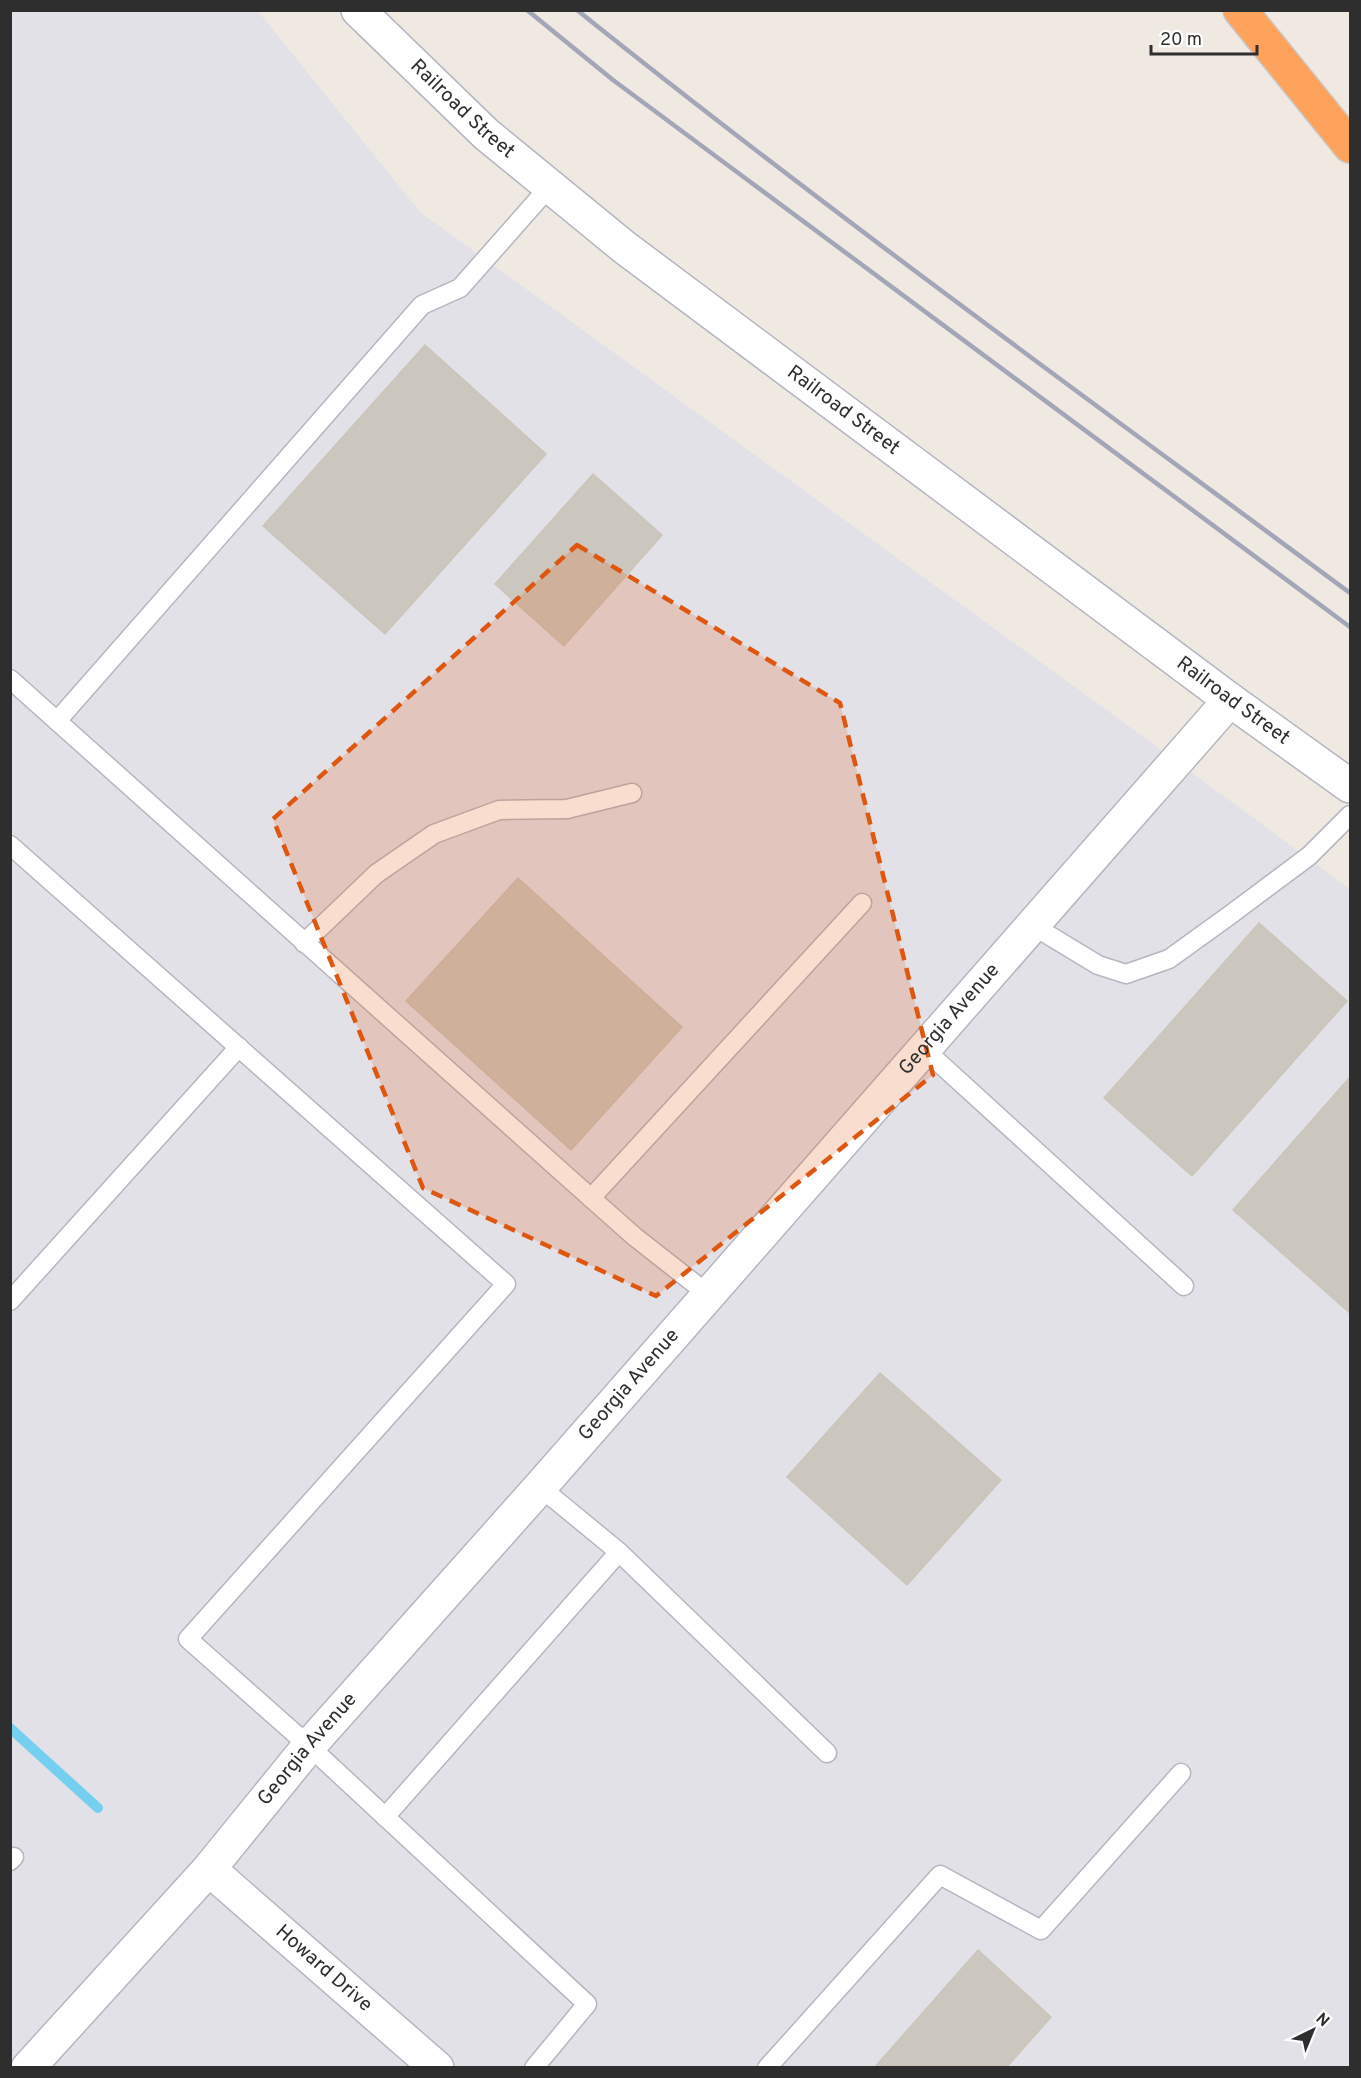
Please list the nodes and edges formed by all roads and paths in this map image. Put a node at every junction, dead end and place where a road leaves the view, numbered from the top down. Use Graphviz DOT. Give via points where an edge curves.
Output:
graph roads {
  1 [pos="358,10"];
  2 [pos="1240,10"];
  3 [pos="1248,10"];
  4 [pos="1350,111"];
  5 [pos="1350,146"];
  6 [pos="550,186"];
  7 [pos="10,679"];
  8 [pos="1230,700"];
  9 [pos="57,721"];
  10 [pos="1350,786"];
  11 [pos="632,794"];
  12 [pos="1350,814"];
  13 [pos="10,845"];
  14 [pos="862,903"];
  15 [pos="1032,925"];
  16 [pos="304,943"];
  17 [pos="239,1047"];
  18 [pos="924,1049"];
  19 [pos="591,1198"];
  20 [pos="1184,1286"];
  21 [pos="709,1295"];
  22 [pos="10,1301"];
  23 [pos="540,1487"];
  24 [pos="619,1552"];
  25 [pos="309,1746"];
  26 [pos="827,1753"];
  27 [pos="1181,1773"];
  28 [pos="385,1817"];
  29 [pos="209,1869"];
  30 [pos="28,2067"];
  31 [pos="437,2067"];
  32 [pos="534,2067"];
  33 [pos="767,2067"];
  1 -- 6 [label="street, Railroad Street" via="486,134"];
  2 -- 5 [label="highway"];
  3 -- 4 [label="highway"];
  6 -- 8 [label="street, Railroad Street" via="633,254"];
  6 -- 9 [label="lane" via="460,288 422,305"];
  7 -- 9 [label="lane"];
  8 -- 10 [label="street, Railroad Street"];
  8 -- 15 [label="street, Georgia Avenue"];
  9 -- 16 [label="lane"];
  11 -- 16 [label="lane" via="567,809 499,810 434,834 376,874"];
  12 -- 15 [label="lane" via="1309,856 1169,959 1126,974 1098,965"];
  13 -- 17 [label="lane"];
  14 -- 19 [label="lane"];
  15 -- 18 [label="street, Georgia Avenue"];
  16 -- 19 [label="lane"];
  17 -- 22 [label="lane"];
  17 -- 25 [label="lane" via="506,1284 188,1639"];
  18 -- 20 [label="lane"];
  18 -- 21 [label="street, Georgia Avenue"];
  19 -- 21 [label="lane"];
  21 -- 23 [label="street, Georgia Avenue"];
  23 -- 24 [label="lane"];
  23 -- 25 [label="street, Georgia Avenue"];
  24 -- 26 [label="lane"];
  24 -- 28 [label="lane"];
  25 -- 28 [label="lane"];
  25 -- 29 [label="street, Georgia Avenue"];
  27 -- 33 [label="lane" via="1041,1930 940,1875"];
  28 -- 32 [label="lane" via="587,2004"];
  29 -- 30 [label="street, Georgia Avenue"];
  29 -- 31 [label="street, Howard Drive"];
}
